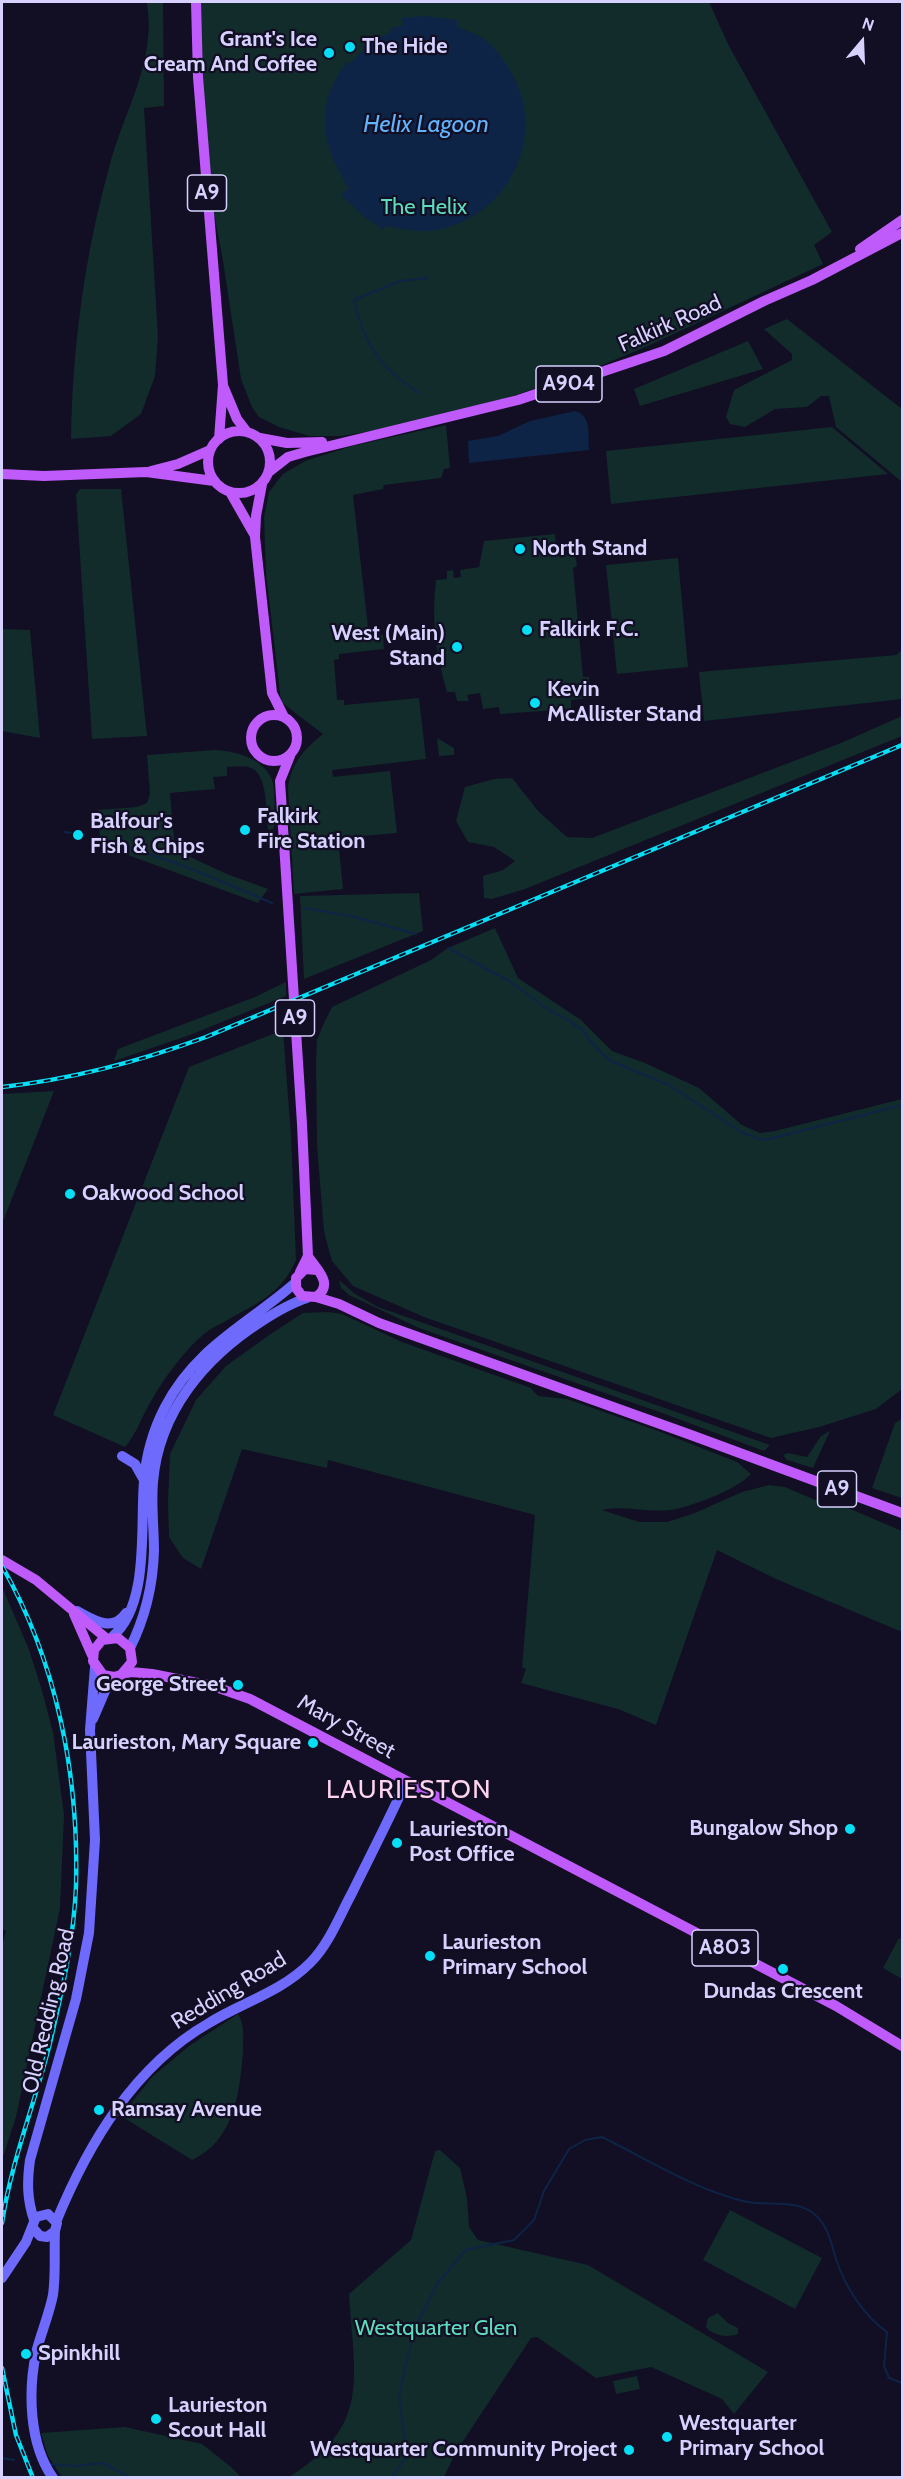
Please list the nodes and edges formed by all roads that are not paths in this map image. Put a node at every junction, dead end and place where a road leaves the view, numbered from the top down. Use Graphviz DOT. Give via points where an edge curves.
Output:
graph roads {
  1 [pos="196,2"];
  2 [pos="903,220"];
  3 [pos="903,233"];
  4 [pos="833,269"];
  5 [pos="223,385"];
  6 [pos="247,432"];
  7 [pos="260,438"];
  8 [pos="219,439"];
  9 [pos="341,442"];
  10 [pos="210,450"];
  11 [pos="270,471"];
  12 [pos="146,472"];
  13 [pos="2,474"];
  14 [pos="214,481"];
  15 [pos="262,484"];
  16 [pos="230,492"];
  17 [pos="255,537"];
  18 [pos="272,693"];
  19 [pos="284,717"];
  20 [pos="259,720"];
  21 [pos="290,756"];
  22 [pos="264,760"];
  23 [pos="280,780"];
  24 [pos="308,1256"];
  25 [pos="317,1270"];
  26 [pos="300,1272"];
  27 [pos="295,1283"];
  28 [pos="324,1288"];
  29 [pos="311,1297"];
  30 [pos="339,1304"];
  31 [pos="149,1448"];
  32 [pos="144,1480"];
  33 [pos="903,1513"];
  34 [pos="2,1560"];
  35 [pos="62,1601"];
  36 [pos="70,1609"];
  37 [pos="127,1617"];
  38 [pos="113,1635"];
  39 [pos="131,1652"];
  40 [pos="92,1655"];
  41 [pos="95,1667"];
  42 [pos="152,1674"];
  43 [pos="118,1676"];
  44 [pos="90,1730"];
  45 [pos="406,1782"];
  46 [pos="903,2046"];
  47 [pos="28,2192"];
  48 [pos="66,2196"];
  49 [pos="46,2213"];
  50 [pos="56,2226"];
  51 [pos="38,2230"];
  52 [pos="54,2252"];
  53 [pos="4,2275"];
  54 [pos="53,2478"];
  1 -- 5 [label="main road, A9" via="198,77"];
  2 -- 4 [label="main road, Falkirk Road / A904"];
  3 -- 4 [label="main road, Falkirk Road / A904"];
  4 -- 9 [label="main road, Falkirk Road / A904" via="664,351 593,376 497,405"];
  5 -- 6 [label="main road, A9"];
  5 -- 8 [label="main road, A9"];
  6 -- 7 [label="main road"];
  6 -- 8 [label="main road" via="227,433"];
  7 -- 9 [label="main road, Falkirk Road / A904" via="287,444"];
  7 -- 11 [label="main road" via="269,453"];
  8 -- 10 [label="main road"];
  9 -- 11 [label="main road, Falkirk Road / A904" via="288,457"];
  10 -- 12 [label="main road"];
  10 -- 14 [label="main road" via="209,471"];
  11 -- 15 [label="main road"];
  12 -- 13 [label="main road"];
  12 -- 14 [label="main road"];
  14 -- 16 [label="main road"];
  15 -- 16 [label="main road" via="247,493"];
  15 -- 17 [label="main road"];
  16 -- 17 [label="main road"];
  17 -- 18 [label="main road"];
  18 -- 19 [label="main road"];
  18 -- 20 [label="main road"];
  19 -- 20 [label="main road" via="271,715"];
  19 -- 21 [label="main road" via="296,733 296,745"];
  20 -- 22 [label="main road" via="250,742"];
  21 -- 22 [label="main road" via="278,762"];
  21 -- 23 [label="main road, A9"];
  22 -- 23 [label="main road"];
  23 -- 24 [label="main road, A9"];
  24 -- 25 [label="main road"];
  24 -- 26 [label="main road, A9"];
  25 -- 26 [label="main road"];
  25 -- 28 [label="main road" via="324,1278"];
  26 -- 27 [label="main road"];
  27 -- 29 [label="main road" via="298,1292"];
  27 -- 31 [label="main road" via="213,1346 190,1369 164,1410"];
  28 -- 29 [label="main road"];
  28 -- 30 [label="main road, A9"];
  29 -- 30 [label="main road, A9"];
  29 -- 39 [label="main road" via="273,1314 219,1353 197,1376 172,1414 158,1450 153,1483 153,1578"];
  30 -- 33 [label="main road, A9" via="379,1323"];
  31 -- 32 [label="main road"];
  31 -- 32 [label="main road" via="122,1456 135,1464"];
  32 -- 37 [label="main road" via="137,1590"];
  34 -- 35 [label="main road"];
  35 -- 36 [label="main road"];
  35 -- 37 [label="main road" via="107,1624"];
  36 -- 38 [label="main road"];
  36 -- 40 [label="main road"];
  37 -- 38 [label="main road"];
  38 -- 39 [label="main road" via="123,1640"];
  38 -- 40 [label="main road" via="97,1644"];
  39 -- 42 [label="main road" via="136,1662"];
  39 -- 43 [label="main road" via="129,1668"];
  40 -- 41 [label="main road"];
  41 -- 43 [label="main road, A803" via="103,1675"];
  41 -- 44 [label="main road, Old Redding Road"];
  42 -- 43 [label="main road, Mary Street / A803" via="131,1672"];
  42 -- 45 [label="main road, Mary Street / A803" via="243,1696"];
  43 -- 44 [label="main road, Old Redding Road" via="99,1703"];
  44 -- 47 [label="main road, Old Redding Road" via="95,1840 89,1933 76,1999 30,2160"];
  45 -- 46 [label="main road, Mary Street / A803" via="836,2006"];
  45 -- 48 [label="main road, Redding Road" via="378,1846 315,1958 284,1985 187,2036 146,2072 113,2113"];
  47 -- 49 [label="main road"];
  47 -- 51 [label="main road, Old Redding Road"];
  48 -- 49 [label="main road, Redding Road"];
  48 -- 50 [label="main road, Redding Road"];
  49 -- 50 [label="main road"];
  49 -- 51 [label="main road, Redding Road"];
  50 -- 51 [label="main road"];
  50 -- 52 [label="main road, Redding Road"];
  51 -- 52 [label="main road"];
  51 -- 53 [label="main road"];
  52 -- 54 [label="main road, Redding Road" via="52,2297 37,2352 32,2392 35,2435"];
}
